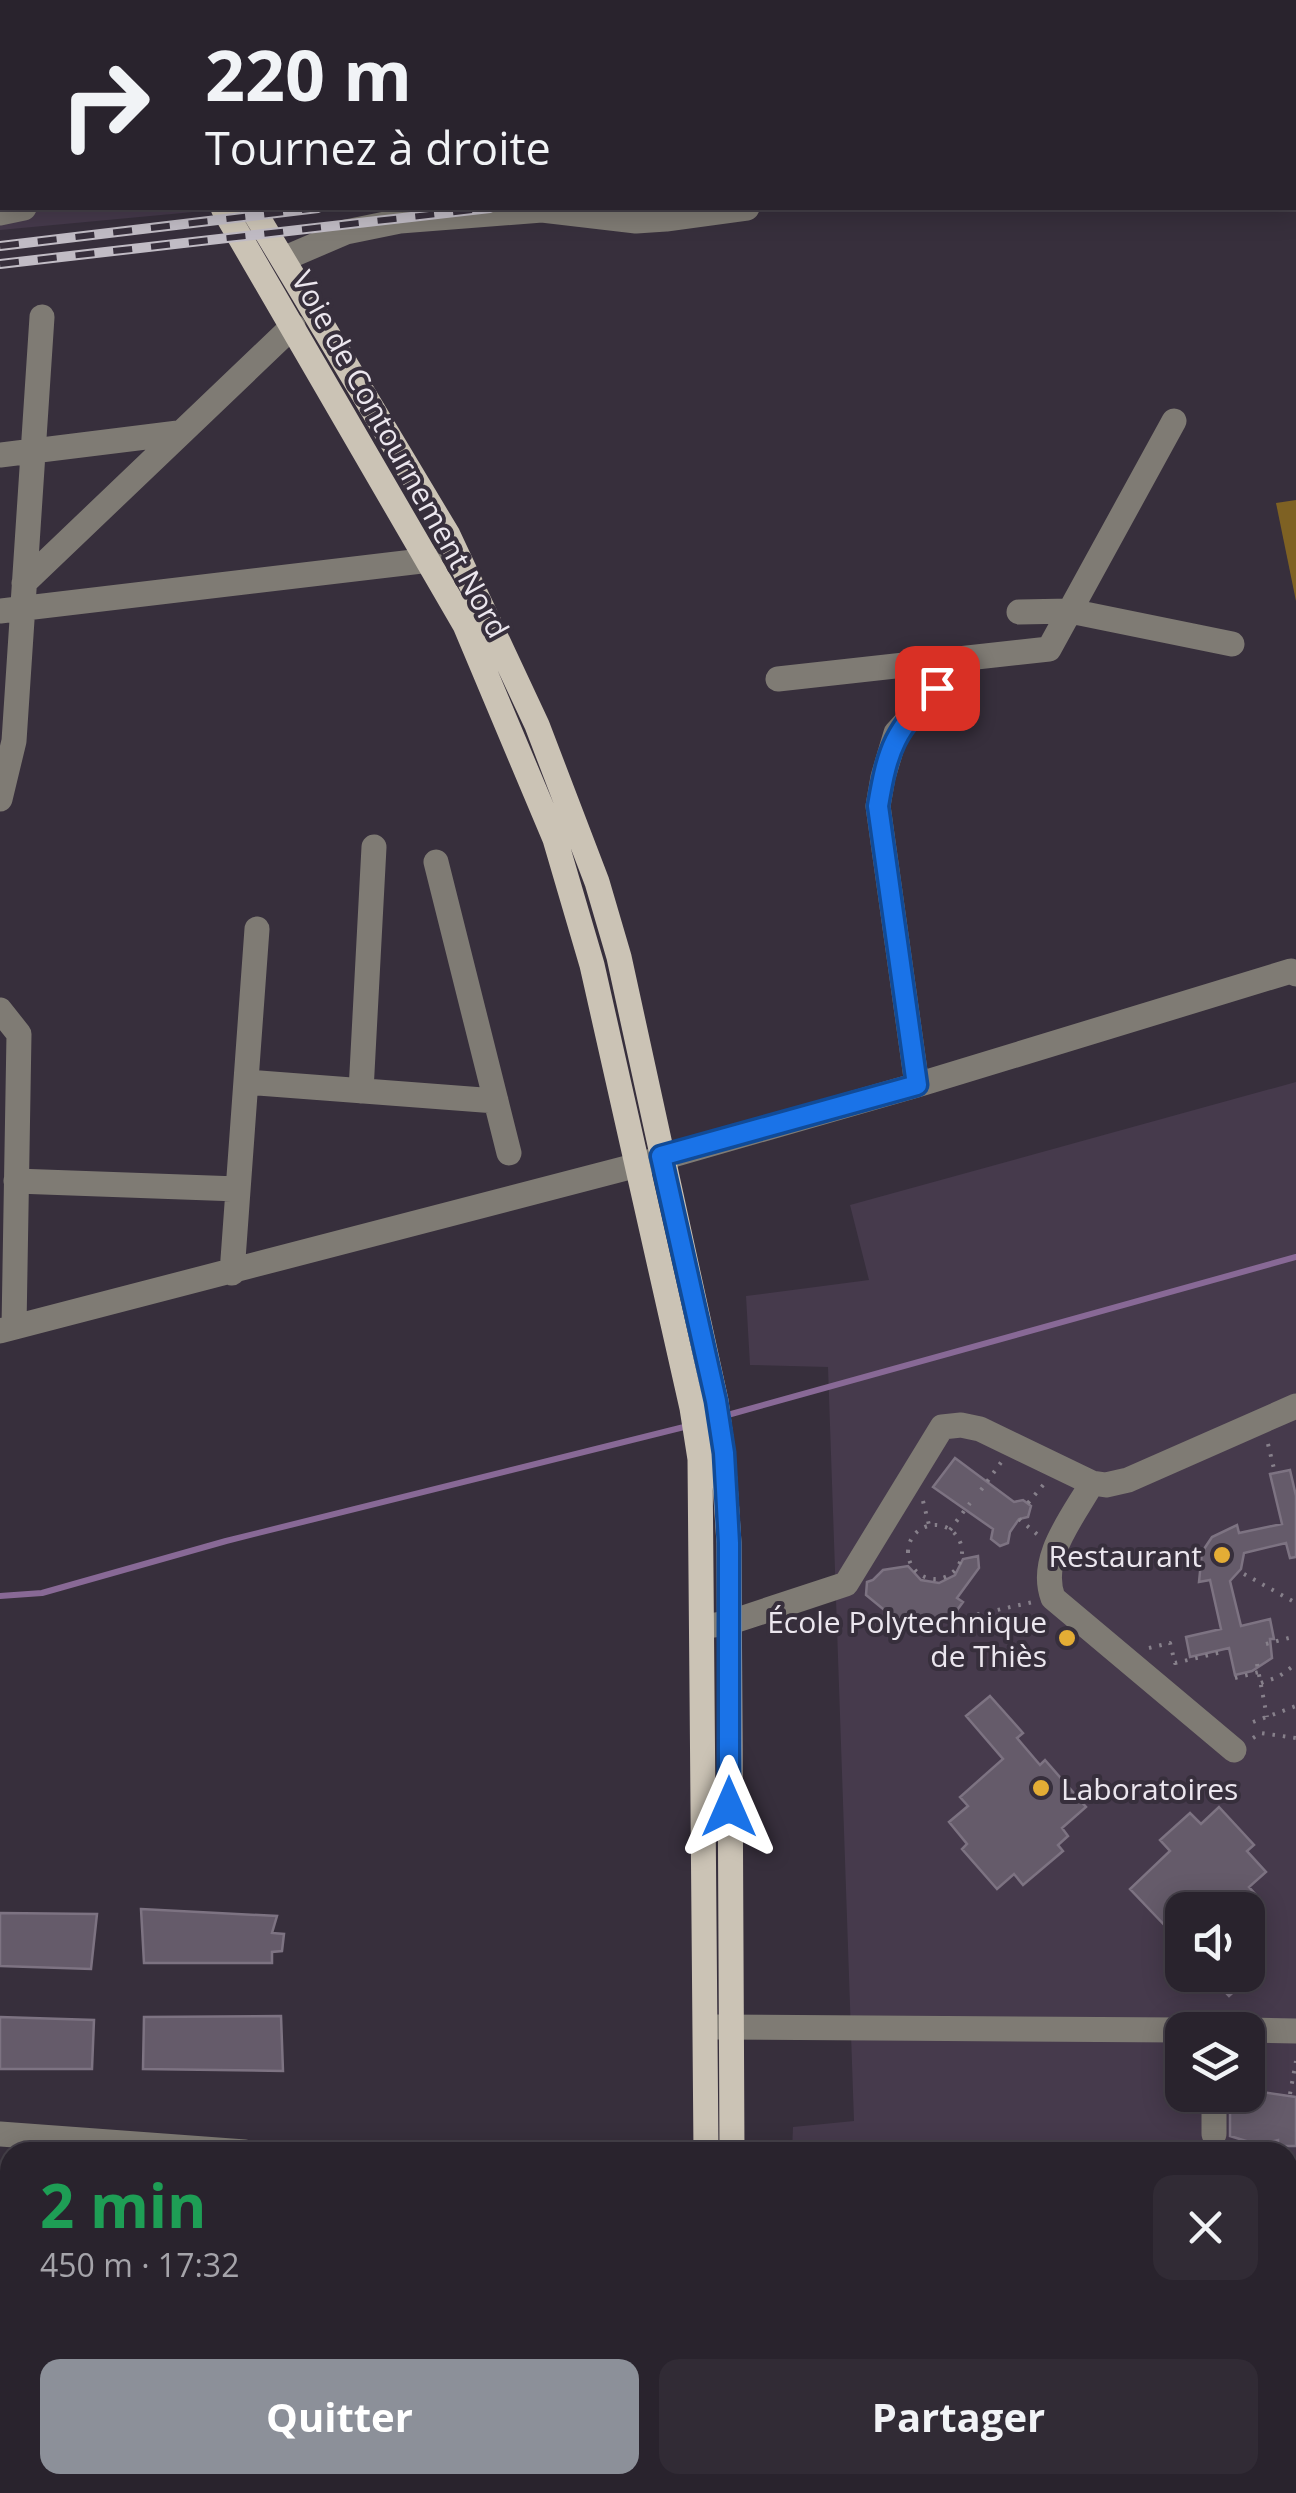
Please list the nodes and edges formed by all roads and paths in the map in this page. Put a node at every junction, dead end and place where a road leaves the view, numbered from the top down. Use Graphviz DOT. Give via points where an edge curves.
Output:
graph roads {
  1 [pos="224,210"];
  2 [pos="253,210"];
  3 [pos="542,210"];
  4 [pos="542,210"];
  5 [pos="734,210"];
  6 [pos="283,259"];
  7 [pos="42,317"];
  8 [pos="294,326"];
  9 [pos="1174,420"];
  10 [pos="178,433"];
  11 [pos="33,451"];
  12 [pos="0,455"];
  13 [pos="430,560"];
  14 [pos="16,600"];
  15 [pos="1070,610"];
  16 [pos="1019,612"];
  17 [pos="1232,644"];
  18 [pos="954,660"];
  19 [pos="778,679"];
  20 [pos="7,742"];
  21 [pos="0,799"];
  22 [pos="374,847"];
  23 [pos="436,862"];
  24 [pos="256,928"];
  25 [pos="1296,974"];
  26 [pos="0,1010"];
  27 [pos="246,1082"];
  28 [pos="917,1085"];
  29 [pos="360,1091"];
  30 [pos="496,1101"];
  31 [pos="510,1153"];
  32 [pos="649,1161"];
  33 [pos="16,1181"];
  34 [pos="238,1190"];
  35 [pos="232,1272"];
  36 [pos="7,1329"];
  37 [pos="1296,1406"];
  38 [pos="1262,1421"];
  39 [pos="1014,1446"];
  40 [pos="1275,1474"];
  41 [pos="1092,1483"];
  42 [pos="981,1490"];
  43 [pos="970,1502"];
  44 [pos="950,1530"];
  45 [pos="1244,1574"];
  46 [pos="1052,1598"];
  47 [pos="1296,1603"];
  48 [pos="715,1625"];
  49 [pos="926,1626"];
  50 [pos="1296,1636"];
  51 [pos="1266,1644"];
  52 [pos="1222,1652"];
  53 [pos="1120,1656"];
  54 [pos="1257,1664"];
  55 [pos="1296,1664"];
  56 [pos="1259,1672"];
  57 [pos="1235,1678"];
  58 [pos="1261,1683"];
  59 [pos="1296,1706"];
  60 [pos="1268,1717"];
  61 [pos="1253,1722"];
  62 [pos="1296,1738"];
  63 [pos="1234,1750"];
  64 [pos="718,2027"];
  65 [pos="1165,2030"];
  66 [pos="1265,2030"];
  67 [pos="1296,2030"];
  68 [pos="1296,2060"];
  69 [pos="1292,2090"];
  70 [pos="1214,2112"];
  71 [pos="0,2134"];
  72 [pos="1214,2134"];
  73 [pos="109,2142"];
  74 [pos="707,2142"];
  75 [pos="731,2142"];
  1 -- 8 [label="main road, Voie de Contournement Nord"];
  2 -- 6 [label="main road, Voie de Contournement Nord"];
  3 -- 6 [label="street" via="400,221 346,232"];
  4 -- 5 [label="street" via="636,220"];
  6 -- 32 [label="main road, Voie de Contournement Nord" via="448,536 537,725 618,957"];
  7 -- 11 [label="street"];
  8 -- 10 [label="street"];
  8 -- 13 [label="main road, Voie de Contournement Nord"];
  9 -- 15 [label="street"];
  10 -- 11 [label="street"];
  10 -- 14 [label="street"];
  11 -- 12 [label="street"];
  11 -- 14 [label="street"];
  13 -- 14 [label="street"];
  13 -- 32 [label="main road, Voie de Contournement Nord" via="465,625 555,839"];
  14 -- 20 [label="street"];
  15 -- 16 [label="street"];
  15 -- 17 [label="street"];
  15 -- 18 [label="street" via="1049,649"];
  18 -- 19 [label="street"];
  18 -- 28 [label="street" via="896,733 878,806"];
  20 -- 21 [label="street"];
  22 -- 29 [label="street"];
  23 -- 30 [label="street"];
  24 -- 27 [label="street"];
  25 -- 28 [label="street"];
  26 -- 33 [label="street" via="19,1034"];
  27 -- 29 [label="street"];
  27 -- 34 [label="street"];
  28 -- 32 [label="street"];
  29 -- 30 [label="street"];
  30 -- 31 [label="street"];
  32 -- 35 [label="street"];
  32 -- 48 [label="main road, Voie de Contournement Nord" via="729,1543"];
  33 -- 34 [label="street"];
  33 -- 36 [label="street"];
  34 -- 35 [label="street"];
  35 -- 36 [label="street"];
  37 -- 38 [label="street"];
  38 -- 40 [label="path"];
  38 -- 41 [label="street" via="1128,1480"];
  39 -- 41 [label="street"];
  39 -- 42 [label="path"];
  39 -- 48 [label="street" via="980,1429 942,1427 846,1584"];
  41 -- 46 [label="street" via="1051,1557"];
  43 -- 44 [label="path"];
  44 -- 44 [label="path" via="929,1526 910,1540 911,1565 923,1576 948,1576 959,1563 961,1547"];
  45 -- 47 [label="path"];
  46 -- 49 [label="path"];
  46 -- 53 [label="street"];
  48 -- 64 [label="main road, Voie de Contournement Nord"];
  50 -- 51 [label="path"];
  52 -- 53 [label="path" via="1175,1663 1170,1643"];
  53 -- 63 [label="street"];
  54 -- 56 [label="path"];
  55 -- 58 [label="path"];
  56 -- 57 [label="path"];
  56 -- 58 [label="path"];
  58 -- 60 [label="path"];
  59 -- 60 [label="path"];
  60 -- 61 [label="path"];
  62 -- 63 [label="path" via="1261,1732"];
  64 -- 65 [label="street"];
  64 -- 74 [label="main road, Voie de Contournement Nord"];
  64 -- 75 [label="main road, Voie de Contournement Nord"];
  66 -- 67 [label="street"];
  68 -- 69 [label="path"];
  70 -- 72 [label="street"];
  71 -- 73 [label="street"];
}
